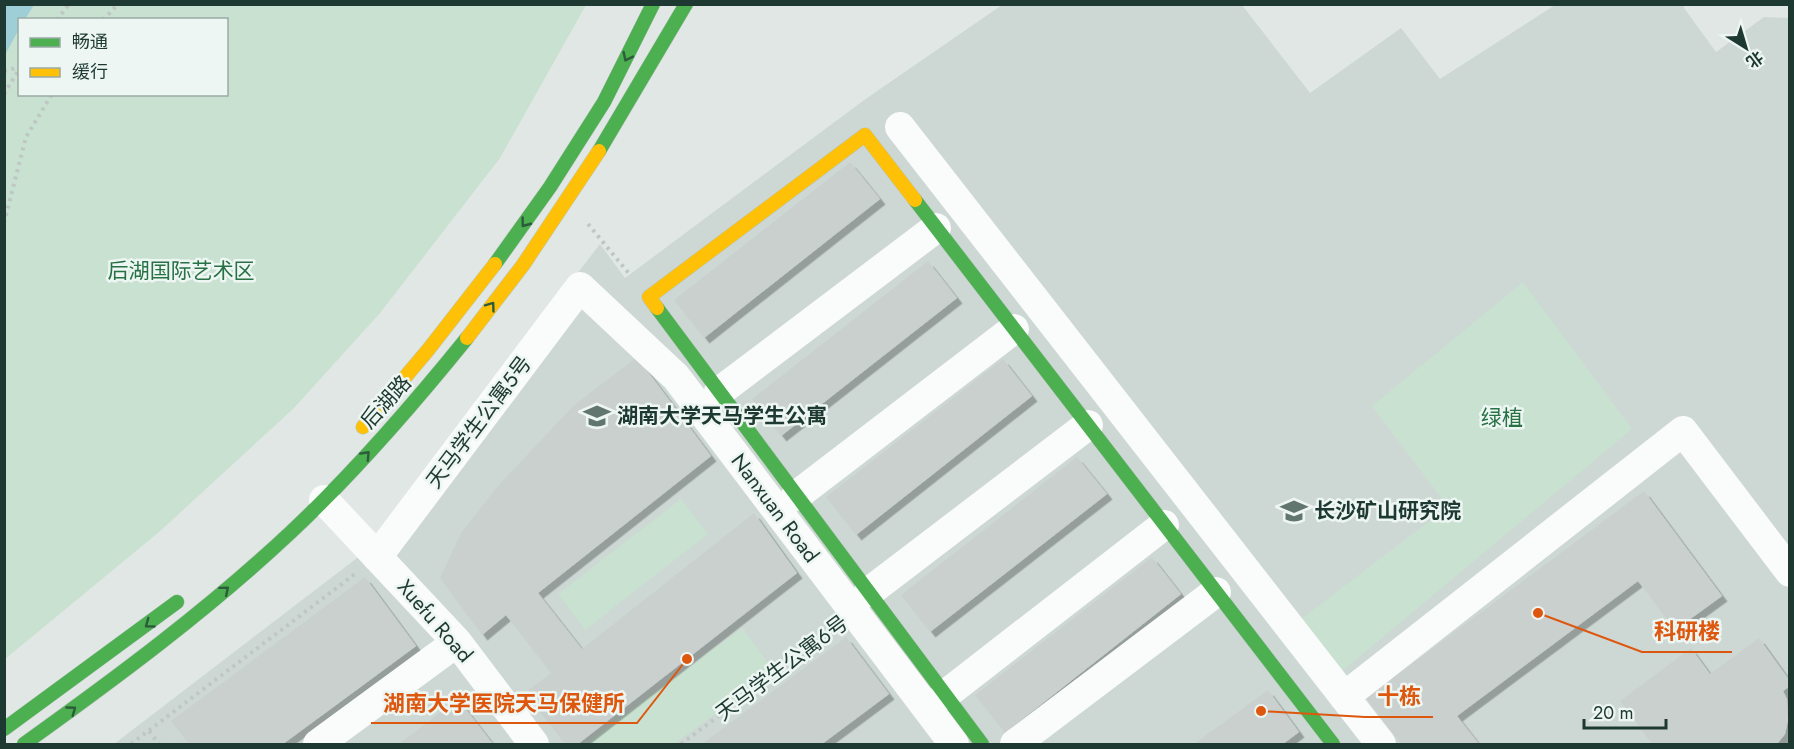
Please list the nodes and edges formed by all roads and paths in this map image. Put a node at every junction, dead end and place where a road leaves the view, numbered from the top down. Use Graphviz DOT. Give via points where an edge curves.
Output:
graph roads {
  1 [pos="69,4"];
  2 [pos="118,4"];
  3 [pos="653,4"];
  4 [pos="686,4"];
  5 [pos="58,18"];
  6 [pos="105,18"];
  7 [pos="18,70"];
  8 [pos="4,94"];
  9 [pos="51,96"];
  10 [pos="900,127"];
  11 [pos="568,200"];
  12 [pos="4,223"];
  13 [pos="936,228"];
  14 [pos="580,287"];
  15 [pos="649,297"];
  16 [pos="1014,329"];
  17 [pos="719,392"];
  18 [pos="1088,425"];
  19 [pos="355,435"];
  20 [pos="796,496"];
  21 [pos="324,500"];
  22 [pos="1164,525"];
  23 [pos="377,557"];
  24 [pos="1790,572"];
  25 [pos="189,592"];
  26 [pos="1216,592"];
  27 [pos="862,603"];
  28 [pos="456,642"];
  29 [pos="945,695"];
  30 [pos="1344,697"];
  31 [pos="4,729"];
  32 [pos="149,731"];
  33 [pos="24,744"];
  34 [pos="131,744"];
  35 [pos="159,744"];
  36 [pos="318,744"];
  37 [pos="534,744"];
  38 [pos="681,744"];
  39 [pos="954,744"];
  40 [pos="982,744"];
  41 [pos="1015,744"];
  42 [pos="1333,744"];
  43 [pos="1381,744"];
  1 -- 5 [label="path"];
  2 -- 6 [label="path"];
  3 -- 19 [label="main road, 后湖路, one-way" via="605,102 530,216 452,319"];
  4 -- 11 [label="main road, 后湖路" via="636,96"];
  7 -- 8 [label="path"];
  9 -- 12 [label="path" via="26,137"];
  10 -- 30 [label="street"];
  11 -- 15 [label="path"];
  21 -- 11 [label="main road, 后湖路, one-way" via="419,397"];
  13 -- 15 [label="main road" via="865,135"];
  13 -- 16 [label="main road"];
  13 -- 17 [label="street"];
  14 -- 23 [label="street, 天马学生公寓5号"];
  14 -- 27 [label="street, Nanxuan Road" via="675,378"];
  15 -- 17 [label="main road"];
  16 -- 18 [label="main road"];
  16 -- 20 [label="street"];
  17 -- 20 [label="main road"];
  18 -- 22 [label="main road"];
  18 -- 27 [label="street"];
  20 -- 27 [label="main road"];
  21 -- 23 [label="street, Xuefu Road"];
  33 -- 21 [label="main road, 后湖路, one-way" via="128,670 231,585"];
  22 -- 26 [label="main road"];
  22 -- 29 [label="street"];
  23 -- 28 [label="street, Xuefu Road"];
  23 -- 32 [label="path"];
  24 -- 30 [label="street" via="1683,431"];
  25 -- 31 [label="main road, one-way"];
  26 -- 41 [label="street"];
  26 -- 42 [label="main road"];
  27 -- 29 [label="main road"];
  27 -- 38 [label="path, 天马学生公寓6号"];
  27 -- 39 [label="street, Nanxuan Road"];
  28 -- 36 [label="street"];
  28 -- 37 [label="street, Xuefu Road"];
  29 -- 40 [label="main road"];
  30 -- 43 [label="street"];
  32 -- 34 [label="path"];
  32 -- 35 [label="path"];
}
